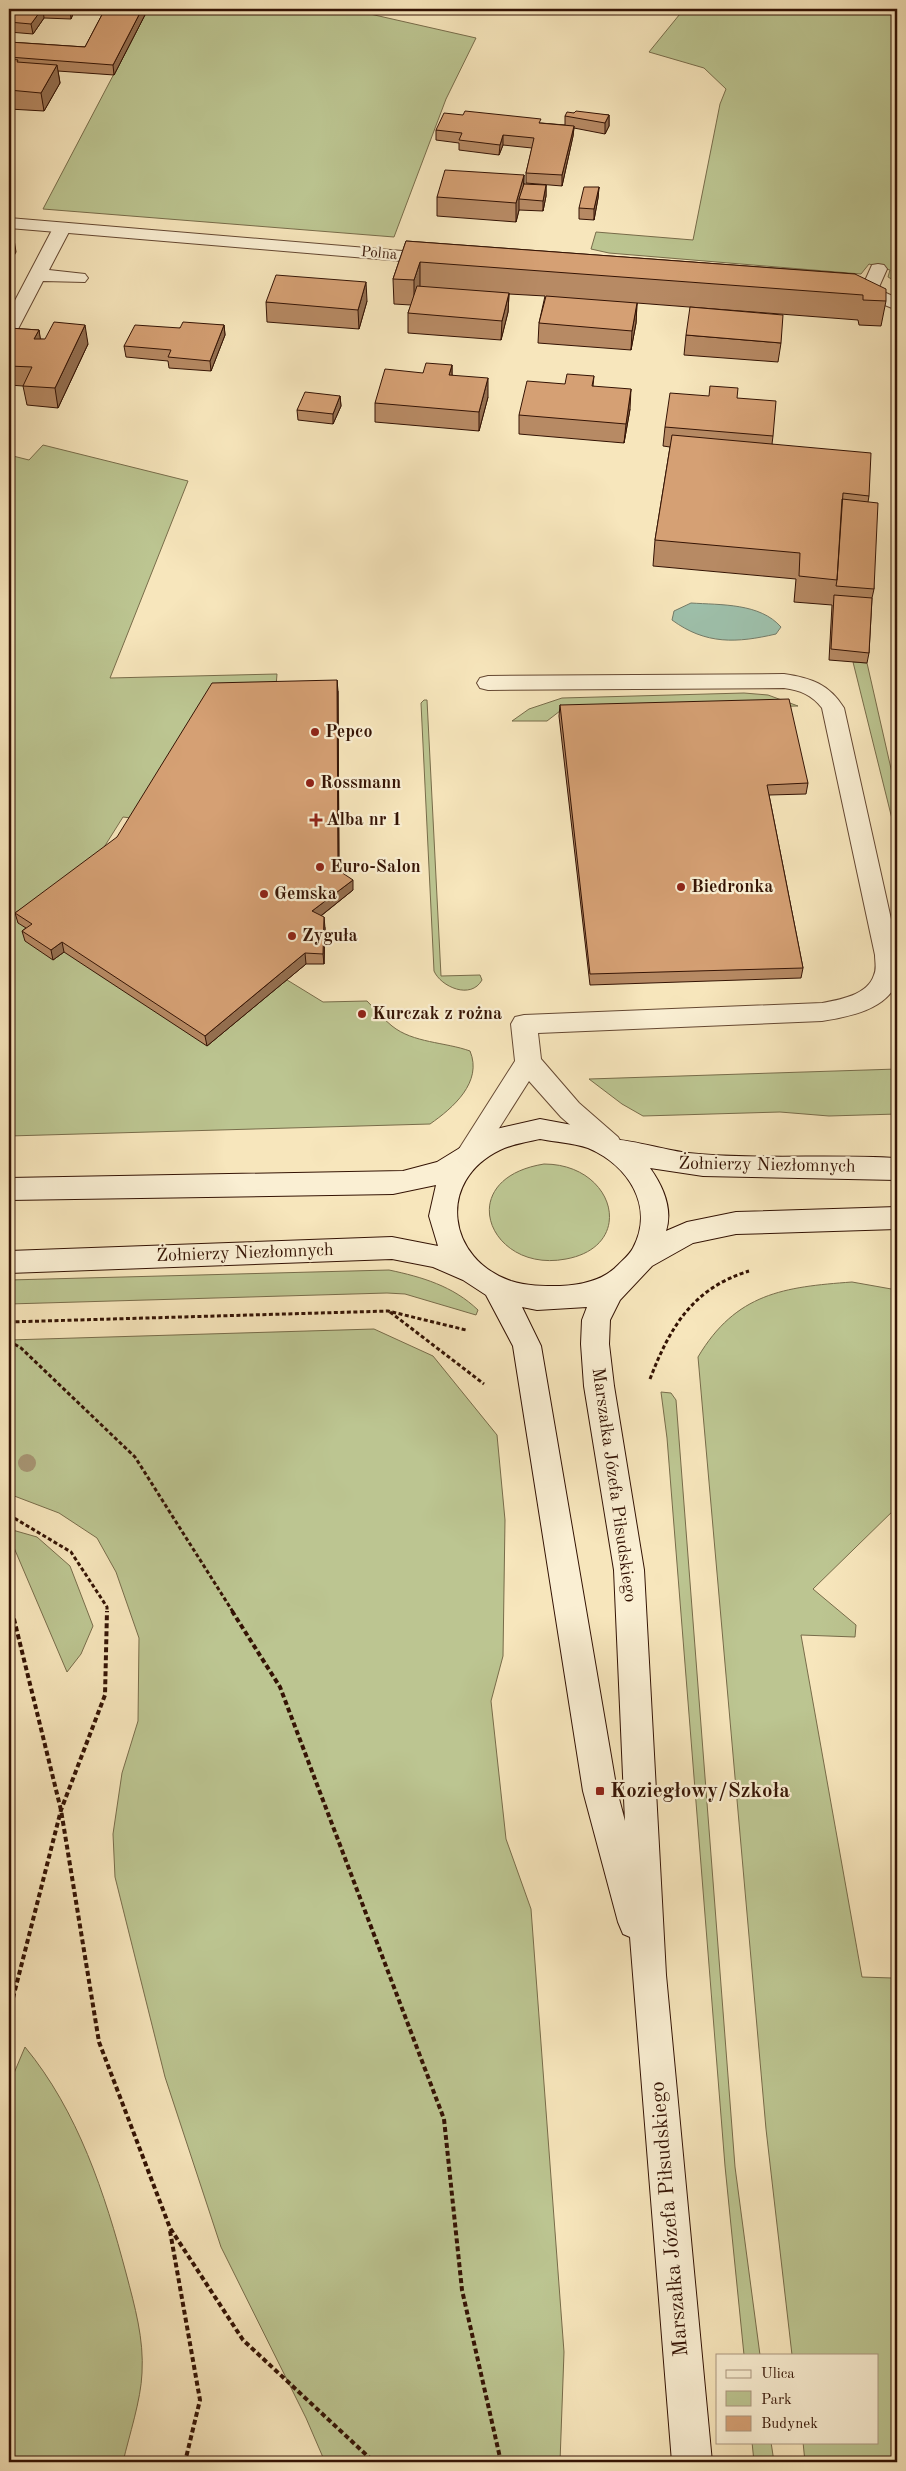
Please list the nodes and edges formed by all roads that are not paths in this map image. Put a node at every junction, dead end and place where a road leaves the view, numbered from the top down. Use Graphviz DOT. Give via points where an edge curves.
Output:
graph roads {
  1 [pos="9,224"];
  2 [pos="62,228"];
  3 [pos="451,260"];
  4 [pos="878,269"];
  5 [pos="37,275"];
  6 [pos="79,278"];
  7 [pos="832,288"];
  8 [pos="869,292"];
  9 [pos="897,305"];
  10 [pos="9,329"];
  11 [pos="488,683"];
  12 [pos="528,1062"];
  13 [pos="609,1144"];
  14 [pos="468,1156"];
  15 [pos="897,1169"];
  16 [pos="9,1189"];
  17 [pos="897,1218"];
  18 [pos="9,1262"];
  19 [pos="635,1266"];
  20 [pos="486,1281"];
  21 [pos="649,1975"];
  22 [pos="692,2462"];
  1 -- 2 [label="street, Polna"];
  2 -- 3 [label="street, Polna"];
  2 -- 5 [label="street"];
  4 -- 8 [label="street"];
  5 -- 6 [label="street"];
  5 -- 10 [label="street"];
  7 -- 8 [label="street"];
  8 -- 9 [label="street"];
  11 -- 12 [label="street" via="784,681 804,684 827,696 833,708 887,955 887,977 874,994 850,1008 822,1012 524,1024"];
  12 -- 13 [label="street" via="570,1110"];
  12 -- 14 [label="street"];
  13 -- 14 [label="street" via="587,1134 540,1129 513,1133 489,1142"];
  13 -- 15 [label="street, Żołnierzy Niezłomnych" via="664,1162 700,1167"];
  13 -- 19 [label="street" via="635,1165 652,1194 656,1214 654,1236"];
  14 -- 16 [label="street" via="448,1170 412,1181"];
  14 -- 20 [label="street" via="453,1174 442,1212 445,1230 462,1262"];
  17 -- 19 [label="street" via="736,1223 687,1233"];
  18 -- 20 [label="street, Żołnierzy Niezłomnych" via="392,1248 438,1256"];
  19 -- 20 [label="street, Żołnierzy Niezłomnych" via="604,1289 580,1297 552,1300 522,1296"];
  19 -- 21 [label="street, Marszałka Józefa Piłsudskiego" via="610,1292 600,1309 595,1344 629,1570"];
  20 -- 21 [label="street, Marszałka Józefa Piłsudskiego" via="523,1334 526,1346 600,1791"];
  21 -- 22 [label="street, Marszałka Józefa Piłsudskiego"];
}
